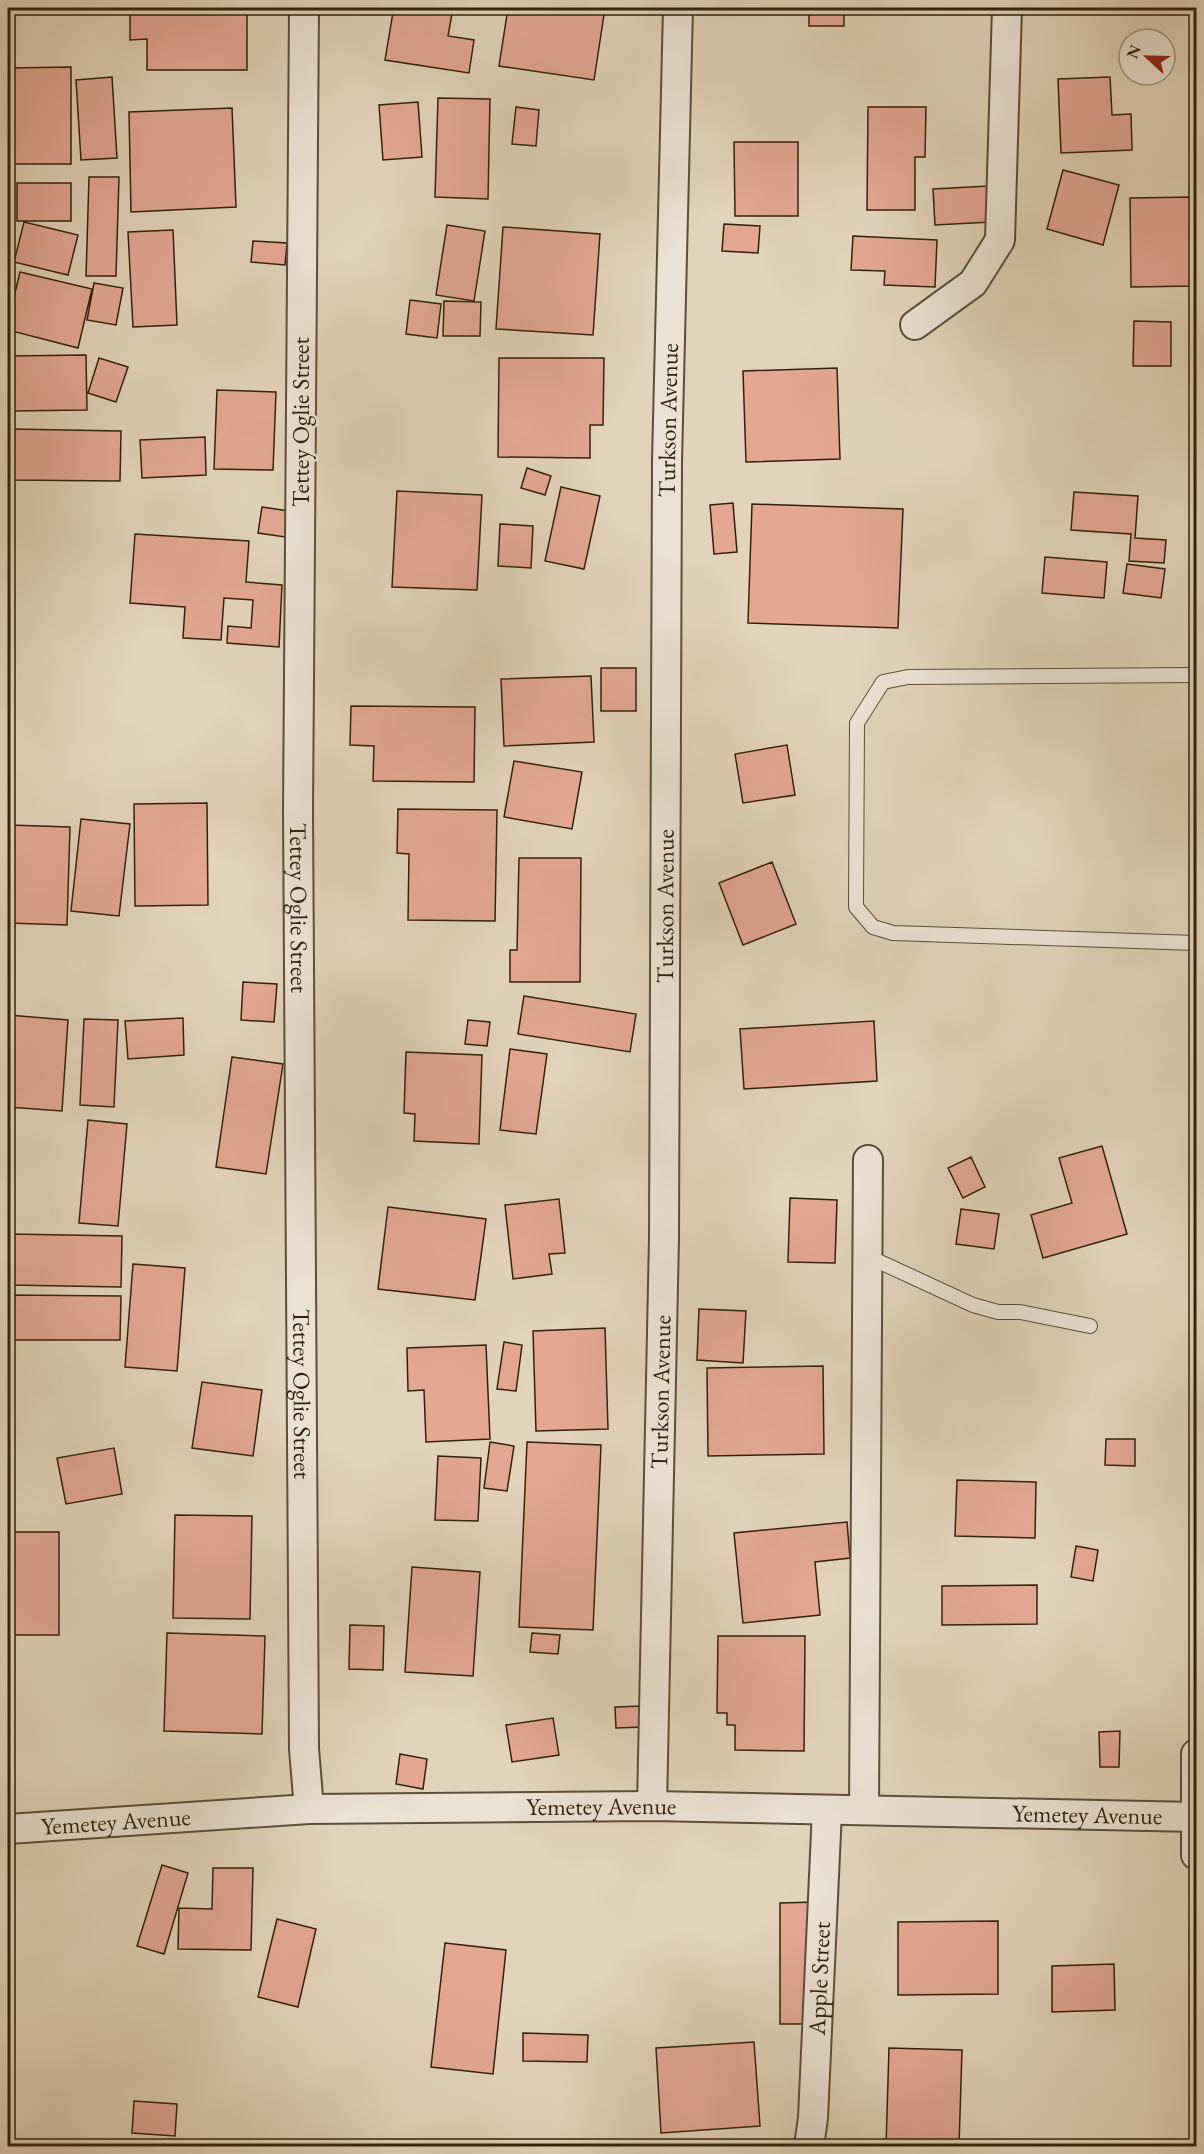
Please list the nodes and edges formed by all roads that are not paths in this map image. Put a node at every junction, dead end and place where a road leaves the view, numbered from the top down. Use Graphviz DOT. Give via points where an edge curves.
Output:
graph roads {
  1 [pos="304,8"];
  2 [pos="678,8"];
  3 [pos="1007,8"];
  4 [pos="915,324"];
  5 [pos="1197,675"];
  6 [pos="1197,943"];
  7 [pos="868,1160"];
  8 [pos="867,1256"];
  9 [pos="1090,1326"];
  10 [pos="1197,1754"];
  11 [pos="652,1806"];
  12 [pos="309,1809"];
  13 [pos="827,1810"];
  14 [pos="864,1810"];
  15 [pos="1196,1817"];
  16 [pos="8,1829"];
  17 [pos="1197,1855"];
  18 [pos="809,2146"];
  1 -- 12 [label="street, Tettey Oglie Street" via="298,810 304,1749"];
  2 -- 11 [label="street, Turkson Avenue" via="667,462 664,1238"];
  3 -- 4 [label="street" via="1000,240 973,283"];
  5 -- 6 [label="lane" via="908,677 883,682 857,723 856,884 856,907 873,927 893,933"];
  7 -- 8 [label="street"];
  8 -- 9 [label="lane" via="974,1305"];
  8 -- 14 [label="street"];
  10 -- 15 [label="street"];
  11 -- 12 [label="street, Yemetey Avenue"];
  11 -- 13 [label="street, Yemetey Avenue"];
  12 -- 16 [label="street, Yemetey Avenue"];
  13 -- 14 [label="street, Yemetey Avenue"];
  13 -- 18 [label="street, Apple Street"];
  14 -- 15 [label="street, Yemetey Avenue"];
  15 -- 17 [label="street"];
}
